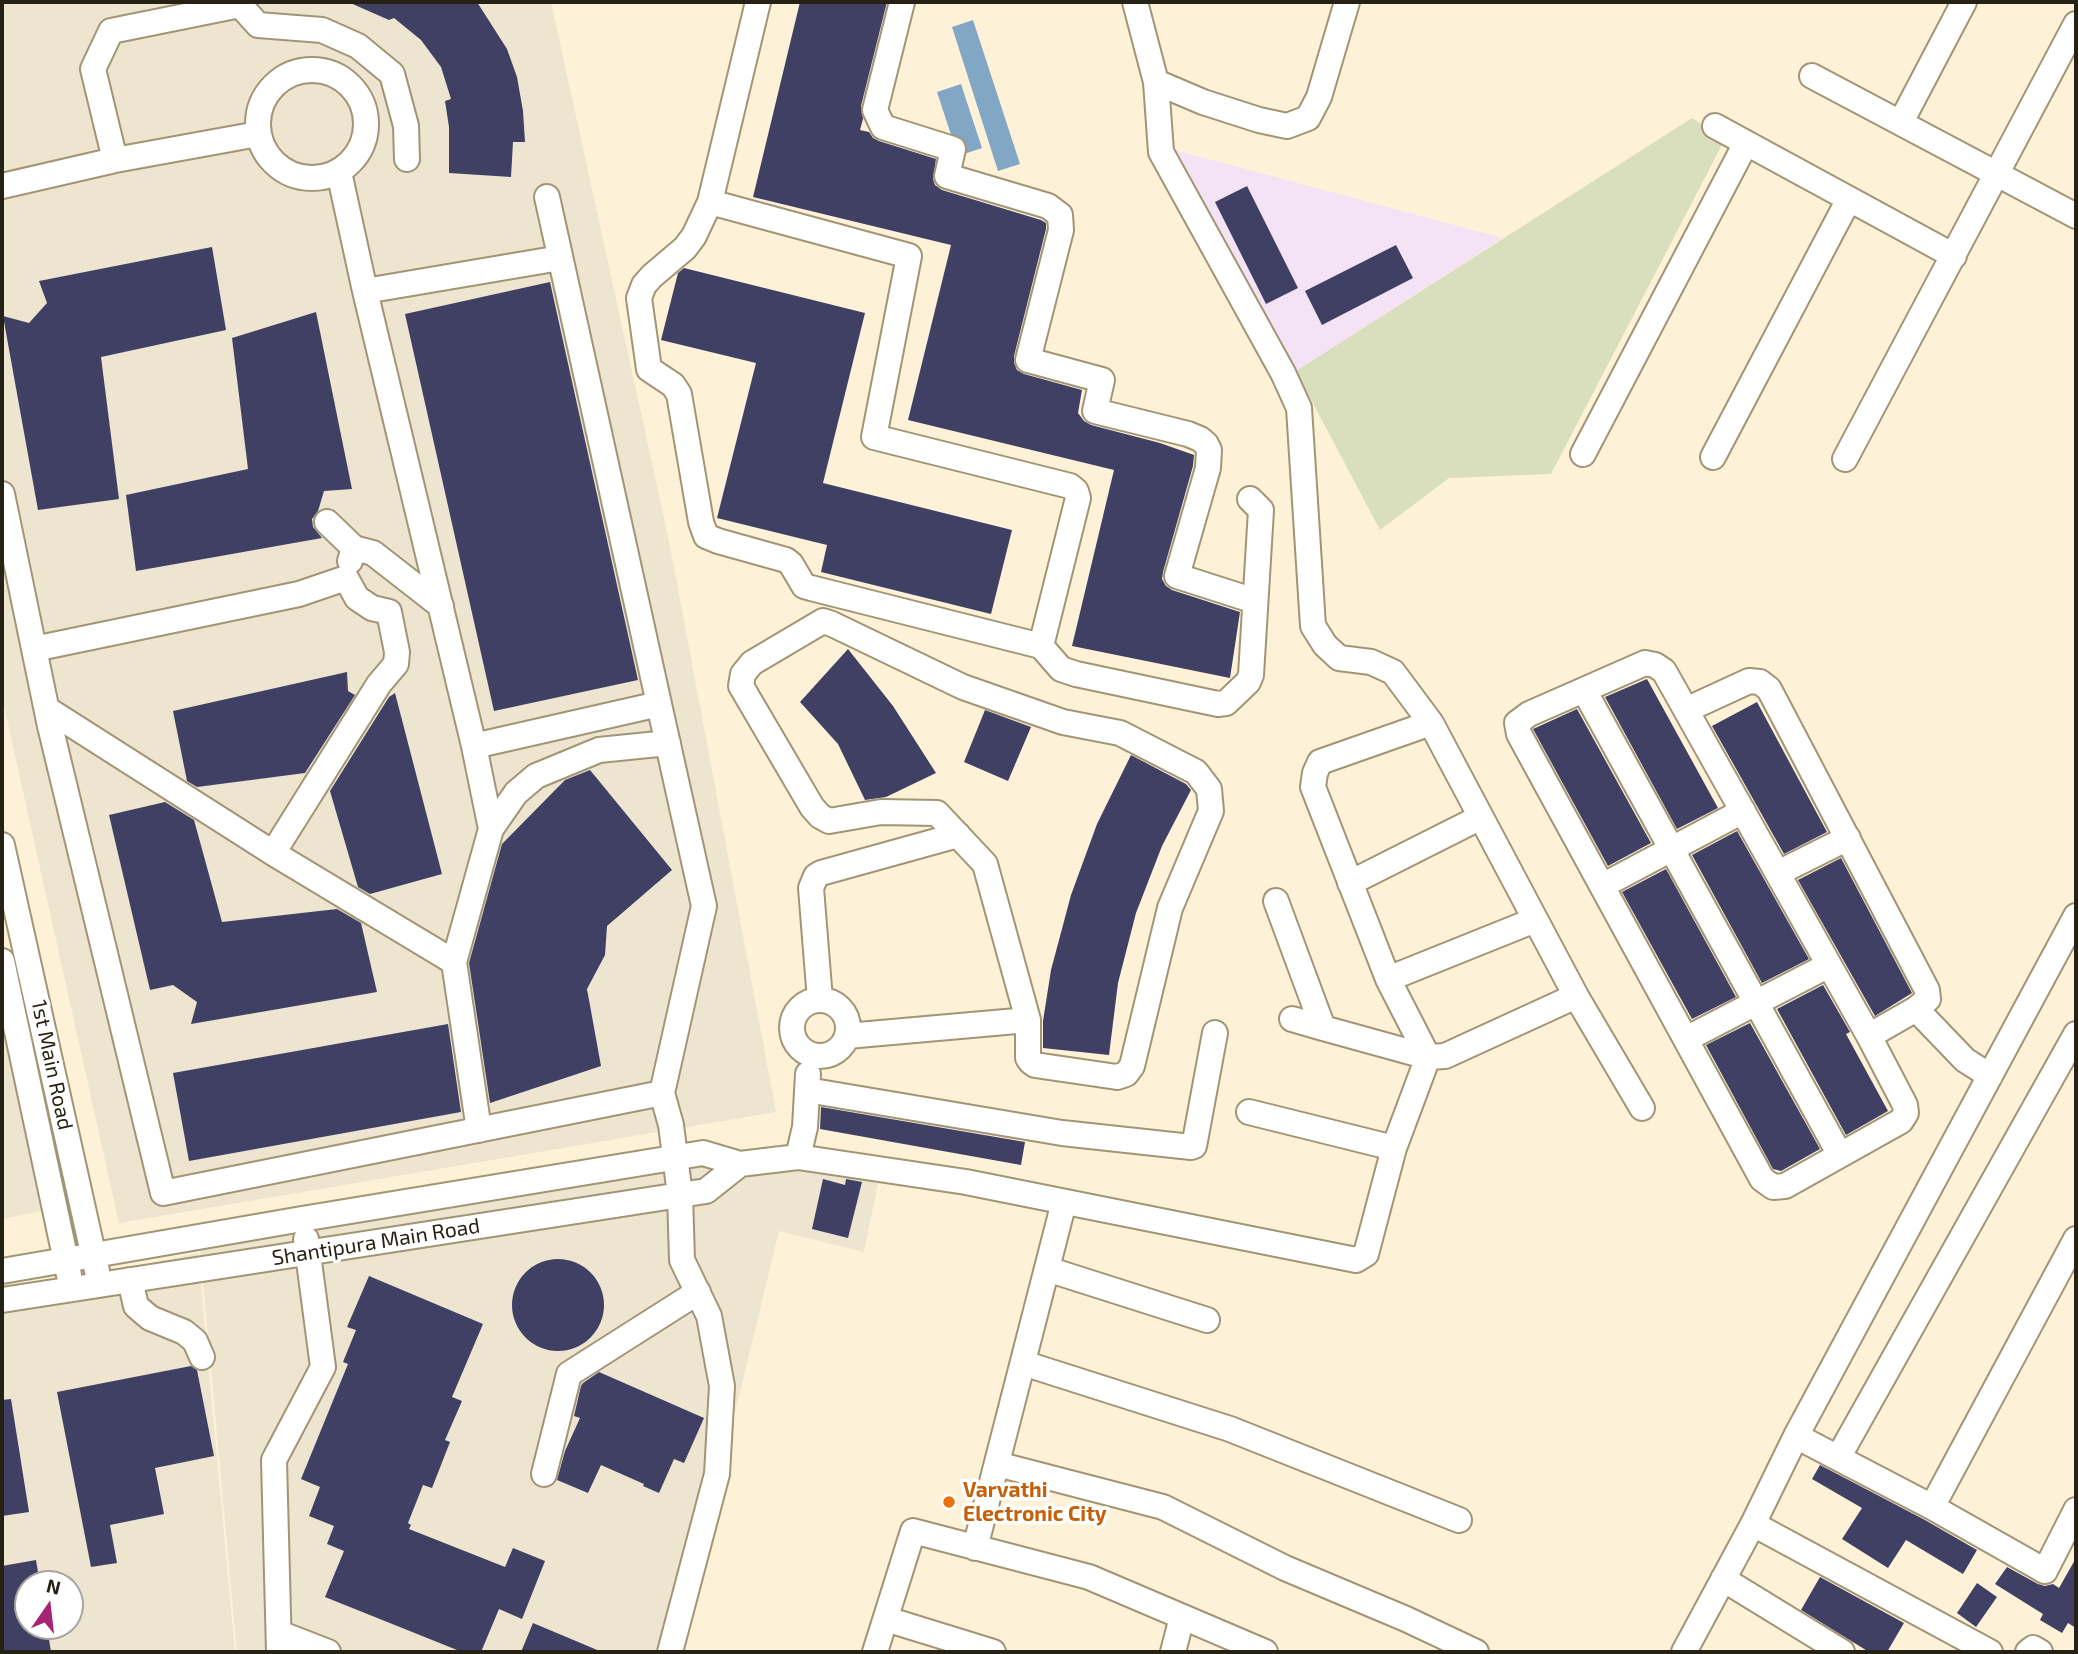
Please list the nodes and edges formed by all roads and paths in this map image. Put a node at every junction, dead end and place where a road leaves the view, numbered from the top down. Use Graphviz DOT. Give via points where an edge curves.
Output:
graph roads {
  1 [pos="758,2"];
  2 [pos="902,2"];
  3 [pos="1135,2"];
  4 [pos="1347,2"];
  5 [pos="1964,2"];
  6 [pos="2076,24"];
  7 [pos="1812,76"];
  8 [pos="1156,82"];
  9 [pos="1901,122"];
  10 [pos="1715,126"];
  11 [pos="258,134"];
  12 [pos="1746,143"];
  13 [pos="407,159"];
  14 [pos="115,160"];
  15 [pos="339,172"];
  16 [pos="1998,174"];
  17 [pos="2,186"];
  18 [pos="547,197"];
  19 [pos="1849,199"];
  20 [pos="710,202"];
  21 [pos="2076,216"];
  22 [pos="1954,257"];
  23 [pos="560,258"];
  24 [pos="365,291"];
  25 [pos="1583,454"];
  26 [pos="1713,457"];
  27 [pos="1845,459"];
  28 [pos="2,494"];
  29 [pos="1250,499"];
  30 [pos="327,522"];
  31 [pos="354,548"];
  32 [pos="346,579"];
  33 [pos="406,579"];
  34 [pos="1255,601"];
  35 [pos="441,606"];
  36 [pos="389,612"];
  37 [pos="1041,646"];
  38 [pos="34,649"];
  39 [pos="1584,690"];
  40 [pos="659,705"];
  41 [pos="47,709"];
  42 [pos="1686,710"];
  43 [pos="1431,723"];
  44 [pos="668,743"];
  45 [pos="474,746"];
  46 [pos="1743,811"];
  47 [pos="1481,817"];
  48 [pos="491,829"];
  49 [pos="958,835"];
  50 [pos="1848,838"];
  51 [pos="2,845"];
  52 [pos="1671,848"];
  53 [pos="273,853"];
  54 [pos="1778,873"];
  55 [pos="1350,883"];
  56 [pos="1602,886"];
  57 [pos="1276,901"];
  58 [pos="2076,916"];
  59 [pos="1535,920"];
  60 [pos="2,961"];
  61 [pos="454,962"];
  62 [pos="1829,965"];
  63 [pos="1388,979"];
  64 [pos="1576,996"];
  65 [pos="820,1000"];
  66 [pos="1756,1003"];
  67 [pos="1916,1009"];
  68 [pos="1292,1019"];
  69 [pos="1028,1020"];
  70 [pos="1323,1028"];
  71 [pos="1215,1033"];
  72 [pos="2076,1034"];
  73 [pos="1869,1035"];
  74 [pos="847,1036"];
  75 [pos="1686,1039"];
  76 [pos="810,1054"];
  77 [pos="1428,1057"];
  78 [pos="1990,1076"];
  79 [pos="807,1090"];
  80 [pos="662,1093"];
  81 [pos="1642,1108"];
  82 [pos="1249,1112"];
  83 [pos="479,1130"];
  84 [pos="1394,1148"];
  85 [pos="1840,1156"];
  86 [pos="675,1157"];
  87 [pos="798,1157"];
  88 [pos="740,1164"];
  89 [pos="680,1195"];
  90 [pos="1064,1202"];
  91 [pos="302,1219"];
  92 [pos="2076,1239"];
  93 [pos="308,1253"];
  94 [pos="93,1255"];
  95 [pos="66,1260"];
  96 [pos="1047,1269"];
  97 [pos="2,1271"];
  98 [pos="130,1280"];
  99 [pos="100,1285"];
  100 [pos="72,1289"];
  101 [pos="698,1292"];
  102 [pos="2,1300"];
  103 [pos="1207,1320"];
  104 [pos="202,1357"];
  105 [pos="1023,1363"];
  106 [pos="1796,1436"];
  107 [pos="1838,1458"];
  108 [pos="997,1464"];
  109 [pos="544,1474"];
  110 [pos="1932,1507"];
  111 [pos="2076,1510"];
  112 [pos="1459,1520"];
  113 [pos="1753,1524"];
  114 [pos="975,1548"];
  115 [pos="1723,1580"];
  116 [pos="1182,1617"];
  117 [pos="886,1619"];
  118 [pos="279,1642"];
  119 [pos="328,1652"];
  120 [pos="670,1652"];
  121 [pos="875,1652"];
  122 [pos="993,1652"];
  123 [pos="1173,1652"];
  124 [pos="1265,1652"];
  125 [pos="1476,1652"];
  126 [pos="1684,1652"];
  127 [pos="1842,1652"];
  128 [pos="1990,1652"];
  129 [pos="2028,1652"];
  130 [pos="2040,1652"];
  1 -- 20 [label="street"];
  2 -- 34 [label="street" via="875,110 883,127 953,149 947,176 1048,206 1060,215 1061,230 1028,360 1101,380 1095,411 1188,434 1206,444 1208,468 1177,576"];
  3 -- 8 [label="street"];
  4 -- 8 [label="street" via="1319,97 1308,118 1287,126 1259,120"];
  5 -- 9 [label="street"];
  6 -- 16 [label="street"];
  7 -- 9 [label="street"];
  8 -- 43 [label="street" via="1161,152 1299,408 1313,626 1339,658 1393,672"];
  9 -- 16 [label="street"];
  10 -- 12 [label="street"];
  11 -- 14 [label="street"];
  11 -- 15 [label="street" via="274,164 289,174 305,179"];
  11 -- 15 [label="street" via="263,100 287,75 315,70 342,78 365,107 367,126 354,160"];
  12 -- 19 [label="street"];
  12 -- 25 [label="street"];
  13 -- 14 [label="street" via="406,126 392,74 358,46 322,30 258,25 240,5 111,31 93,69"];
  14 -- 17 [label="street"];
  15 -- 24 [label="street"];
  16 -- 21 [label="street"];
  16 -- 22 [label="street"];
  18 -- 23 [label="street"];
  19 -- 22 [label="street"];
  19 -- 26 [label="street"];
  20 -- 37 [label="street" via="694,236 652,275 639,298 649,369 679,394 706,536 786,560 810,588"];
  20 -- 37 [label="street" via="909,256 874,437 1076,491"];
  22 -- 27 [label="street"];
  23 -- 24 [label="street"];
  23 -- 40 [label="street"];
  24 -- 35 [label="street"];
  28 -- 38 [label="street"];
  29 -- 34 [label="street" via="1261,510"];
  30 -- 31 [label="street"];
  31 -- 32 [label="street"];
  31 -- 33 [label="street" via="373,553"];
  32 -- 36 [label="street" via="357,598"];
  32 -- 38 [label="street" via="299,594"];
  33 -- 35 [label="street"];
  33 -- 36 [label="street"];
  34 -- 37 [label="street" via="1251,675 1226,703 1218,705 1061,669"];
  35 -- 45 [label="street"];
  36 -- 53 [label="street" via="396,664"];
  38 -- 41 [label="street"];
  39 -- 42 [label="street" via="1646,663 1664,671"];
  39 -- 52 [label="street"];
  39 -- 56 [label="street" via="1517,723"];
  40 -- 44 [label="street"];
  40 -- 45 [label="street"];
  41 -- 53 [label="street"];
  41 -- 83 [label="street" via="163,1193"];
  42 -- 46 [label="street"];
  42 -- 50 [label="street" via="1749,681 1769,689"];
  43 -- 47 [label="street"];
  43 -- 55 [label="street" via="1320,762 1313,788"];
  44 -- 48 [label="street" via="599,750 536,776 516,793"];
  44 -- 80 [label="street" via="704,906"];
  45 -- 48 [label="street"];
  46 -- 52 [label="street"];
  46 -- 54 [label="street"];
  47 -- 55 [label="street"];
  47 -- 59 [label="street"];
  48 -- 61 [label="street"];
  49 -- 65 [label="street" via="816,876 811,888"];
  49 -- 69 [label="street" via="985,864"];
  49 -- 69 [label="street" via="937,813 881,812 829,821 820,816 745,696 743,674 752,663 822,621 962,687 1063,722 1120,733 1196,772 1209,789 1211,811 1170,908 1132,1066 1117,1077 1035,1065 1028,1058"];
  50 -- 54 [label="street"];
  50 -- 67 [label="street" via="1927,990 1928,999"];
  51 -- 94 [label="street, 1st Main Road"];
  52 -- 56 [label="street"];
  52 -- 66 [label="street"];
  53 -- 61 [label="street"];
  54 -- 62 [label="street"];
  55 -- 63 [label="street"];
  56 -- 75 [label="street"];
  57 -- 70 [label="street"];
  58 -- 78 [label="street"];
  59 -- 63 [label="street"];
  59 -- 64 [label="street"];
  60 -- 95 [label="street, 1st Main Road"];
  61 -- 83 [label="street"];
  62 -- 66 [label="street"];
  62 -- 73 [label="street"];
  63 -- 77 [label="street"];
  64 -- 77 [label="street" via="1445,1056"];
  64 -- 81 [label="street"];
  65 -- 74 [label="street" via="841,1010 849,1027"];
  65 -- 76 [label="street" via="800,1008 792,1025 796,1042"];
  66 -- 75 [label="street"];
  66 -- 85 [label="street"];
  67 -- 73 [label="street"];
  67 -- 78 [label="street" via="1965,1060"];
  68 -- 70 [label="street"];
  69 -- 74 [label="street"];
  70 -- 77 [label="street"];
  71 -- 79 [label="street" via="1191,1147 1062,1133"];
  72 -- 107 [label="street"];
  73 -- 85 [label="street" via="1906,1113 1901,1121"];
  74 -- 76 [label="street" via="837,1051"];
  75 -- 85 [label="street" via="1762,1179 1773,1187 1785,1186"];
  76 -- 79 [label="street"];
  77 -- 84 [label="street"];
  78 -- 106 [label="street"];
  79 -- 87 [label="street"];
  80 -- 83 [label="street"];
  80 -- 86 [label="street"];
  82 -- 84 [label="street"];
  84 -- 90 [label="street" via="1369,1247 1366,1255 1356,1260"];
  86 -- 88 [label="street" via="703,1153"];
  86 -- 89 [label="street"];
  86 -- 91 [label="street"];
  87 -- 88 [label="street"];
  87 -- 90 [label="street"];
  88 -- 89 [label="street, Shantipura Main Road" via="706,1191"];
  89 -- 93 [label="street, Shantipura Main Road"];
  89 -- 101 [label="street" via="682,1260"];
  90 -- 96 [label="street"];
  91 -- 93 [label="street"];
  91 -- 94 [label="street"];
  92 -- 110 [label="street"];
  93 -- 98 [label="street, Shantipura Main Road"];
  93 -- 118 [label="street" via="323,1367 274,1460"];
  94 -- 95 [label="street"];
  94 -- 99 [label="street, 1st Main Road"];
  95 -- 97 [label="street"];
  95 -- 100 [label="street, 1st Main Road"];
  96 -- 103 [label="street"];
  96 -- 105 [label="street"];
  98 -- 99 [label="street, Shantipura Main Road"];
  98 -- 104 [label="street" via="136,1306 150,1318 184,1332 195,1341"];
  99 -- 100 [label="street, Shantipura Main Road"];
  100 -- 102 [label="street, Shantipura Main Road"];
  101 -- 109 [label="street" via="569,1374"];
  101 -- 120 [label="street" via="709,1316 722,1386 717,1474"];
  105 -- 108 [label="street"];
  105 -- 112 [label="street" via="1230,1429"];
  106 -- 107 [label="street"];
  106 -- 113 [label="street"];
  107 -- 110 [label="street"];
  108 -- 114 [label="street"];
  108 -- 125 [label="street" via="1163,1507 1285,1568"];
  110 -- 111 [label="street" via="2045,1571"];
  113 -- 115 [label="street"];
  113 -- 128 [label="street"];
  114 -- 116 [label="street" via="1089,1577"];
  114 -- 117 [label="street" via="913,1531"];
  115 -- 126 [label="street"];
  115 -- 127 [label="street"];
  116 -- 123 [label="street"];
  116 -- 124 [label="street"];
  117 -- 121 [label="street"];
  117 -- 122 [label="street"];
  118 -- 119 [label="street"];
  129 -- 130 [label="street" via="2033,1648"];
}
